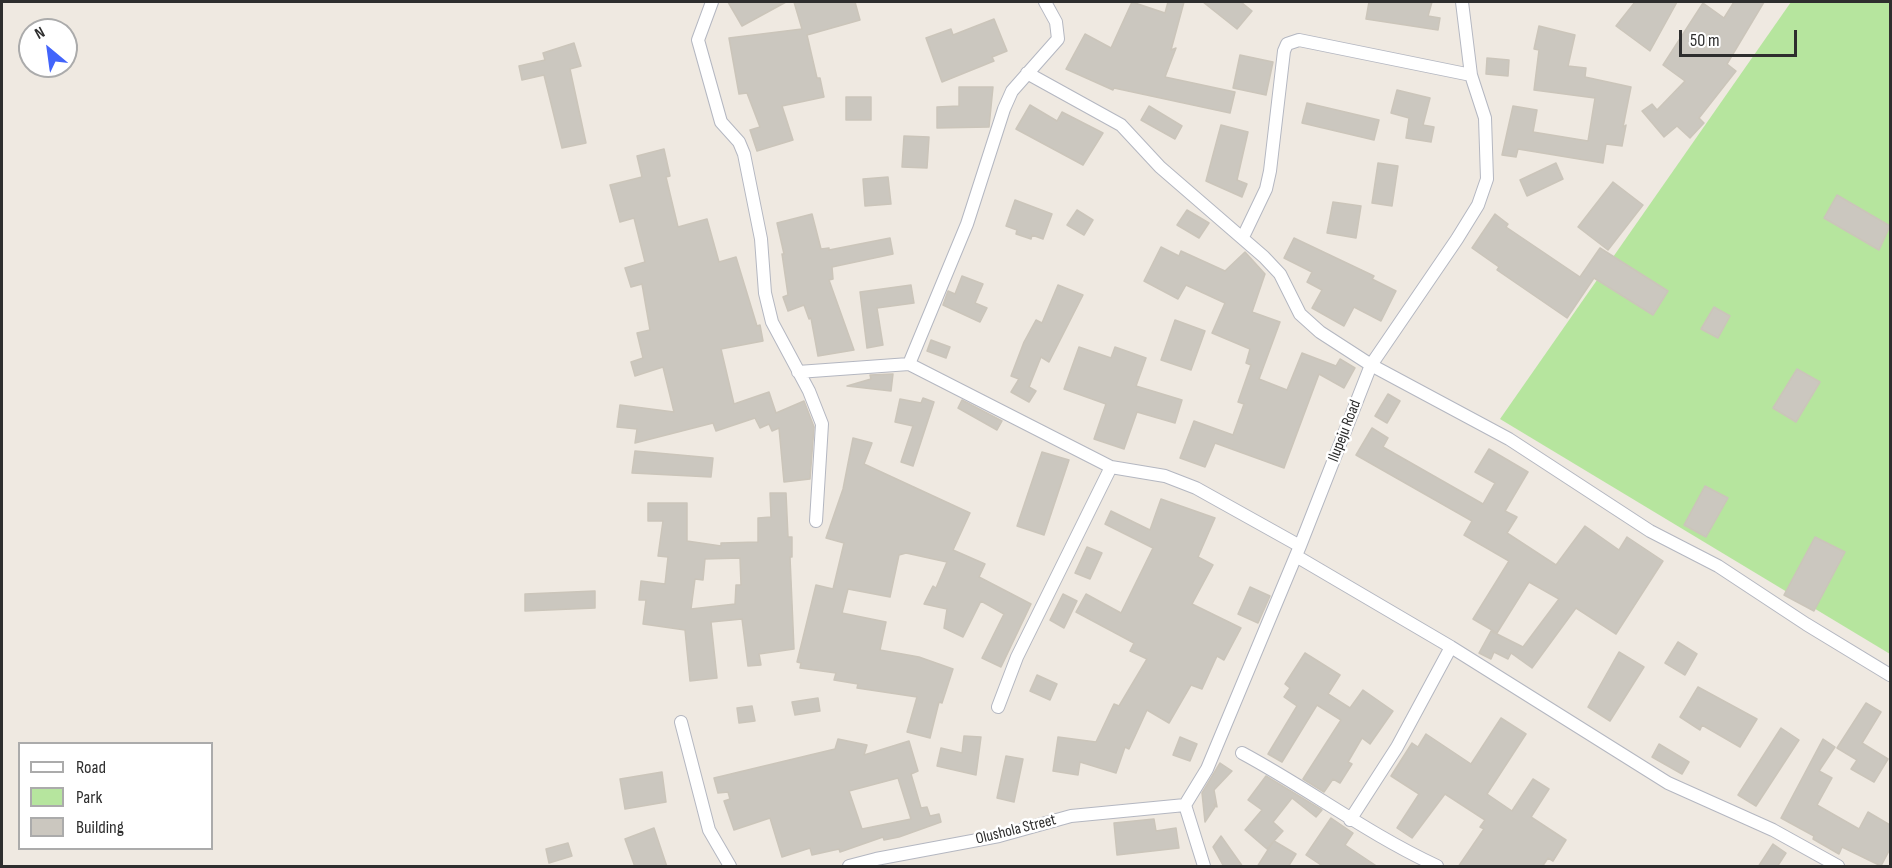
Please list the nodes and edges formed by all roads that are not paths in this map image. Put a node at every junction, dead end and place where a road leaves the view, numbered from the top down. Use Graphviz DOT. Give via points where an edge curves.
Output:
graph roads {
  1 [pos="712,2"];
  2 [pos="1045,2"];
  3 [pos="1462,2"];
  4 [pos="1027,73"];
  5 [pos="1471,75"];
  6 [pos="1243,237"];
  7 [pos="909,364"];
  8 [pos="1371,365"];
  9 [pos="798,372"];
  10 [pos="1111,467"];
  11 [pos="816,521"];
  12 [pos="1298,551"];
  13 [pos="1451,647"];
  14 [pos="1890,675"];
  15 [pos="998,707"];
  16 [pos="681,722"];
  17 [pos="1242,753"];
  18 [pos="1185,805"];
  19 [pos="1350,820"];
  20 [pos="730,867"];
  21 [pos="849,867"];
  22 [pos="1204,867"];
  23 [pos="1437,867"];
  24 [pos="1838,867"];
  1 -- 9 [label="street" via="698,40 721,122 744,154 772,322"];
  2 -- 4 [label="street" via="1056,22 1058,39"];
  3 -- 5 [label="street, Ilupeju Road"];
  4 -- 6 [label="street" via="1121,125 1160,167"];
  4 -- 7 [label="street" via="1004,109 967,224"];
  5 -- 6 [label="street" via="1299,40 1287,44 1266,189"];
  5 -- 8 [label="street, Ilupeju Road" via="1485,118 1487,179 1478,205"];
  6 -- 8 [label="street" via="1280,274 1308,324"];
  7 -- 9 [label="street"];
  7 -- 10 [label="street"];
  8 -- 12 [label="street, Ilupeju Road"];
  8 -- 14 [label="street" via="1509,439 1650,531 1718,566"];
  9 -- 11 [label="street" via="822,424"];
  10 -- 12 [label="street" via="1165,476 1196,488"];
  10 -- 15 [label="street" via="1017,657"];
  12 -- 13 [label="street"];
  12 -- 18 [label="street, Ilupeju Road" via="1208,769"];
  13 -- 19 [label="street" via="1397,747"];
  13 -- 24 [label="street" via="1668,783 1773,830"];
  16 -- 20 [label="street" via="709,830"];
  17 -- 19 [label="street" via="1294,781"];
  18 -- 21 [label="street, Olushola Street" via="1071,816 999,836"];
  18 -- 22 [label="street"];
  19 -- 23 [label="street"];
}
